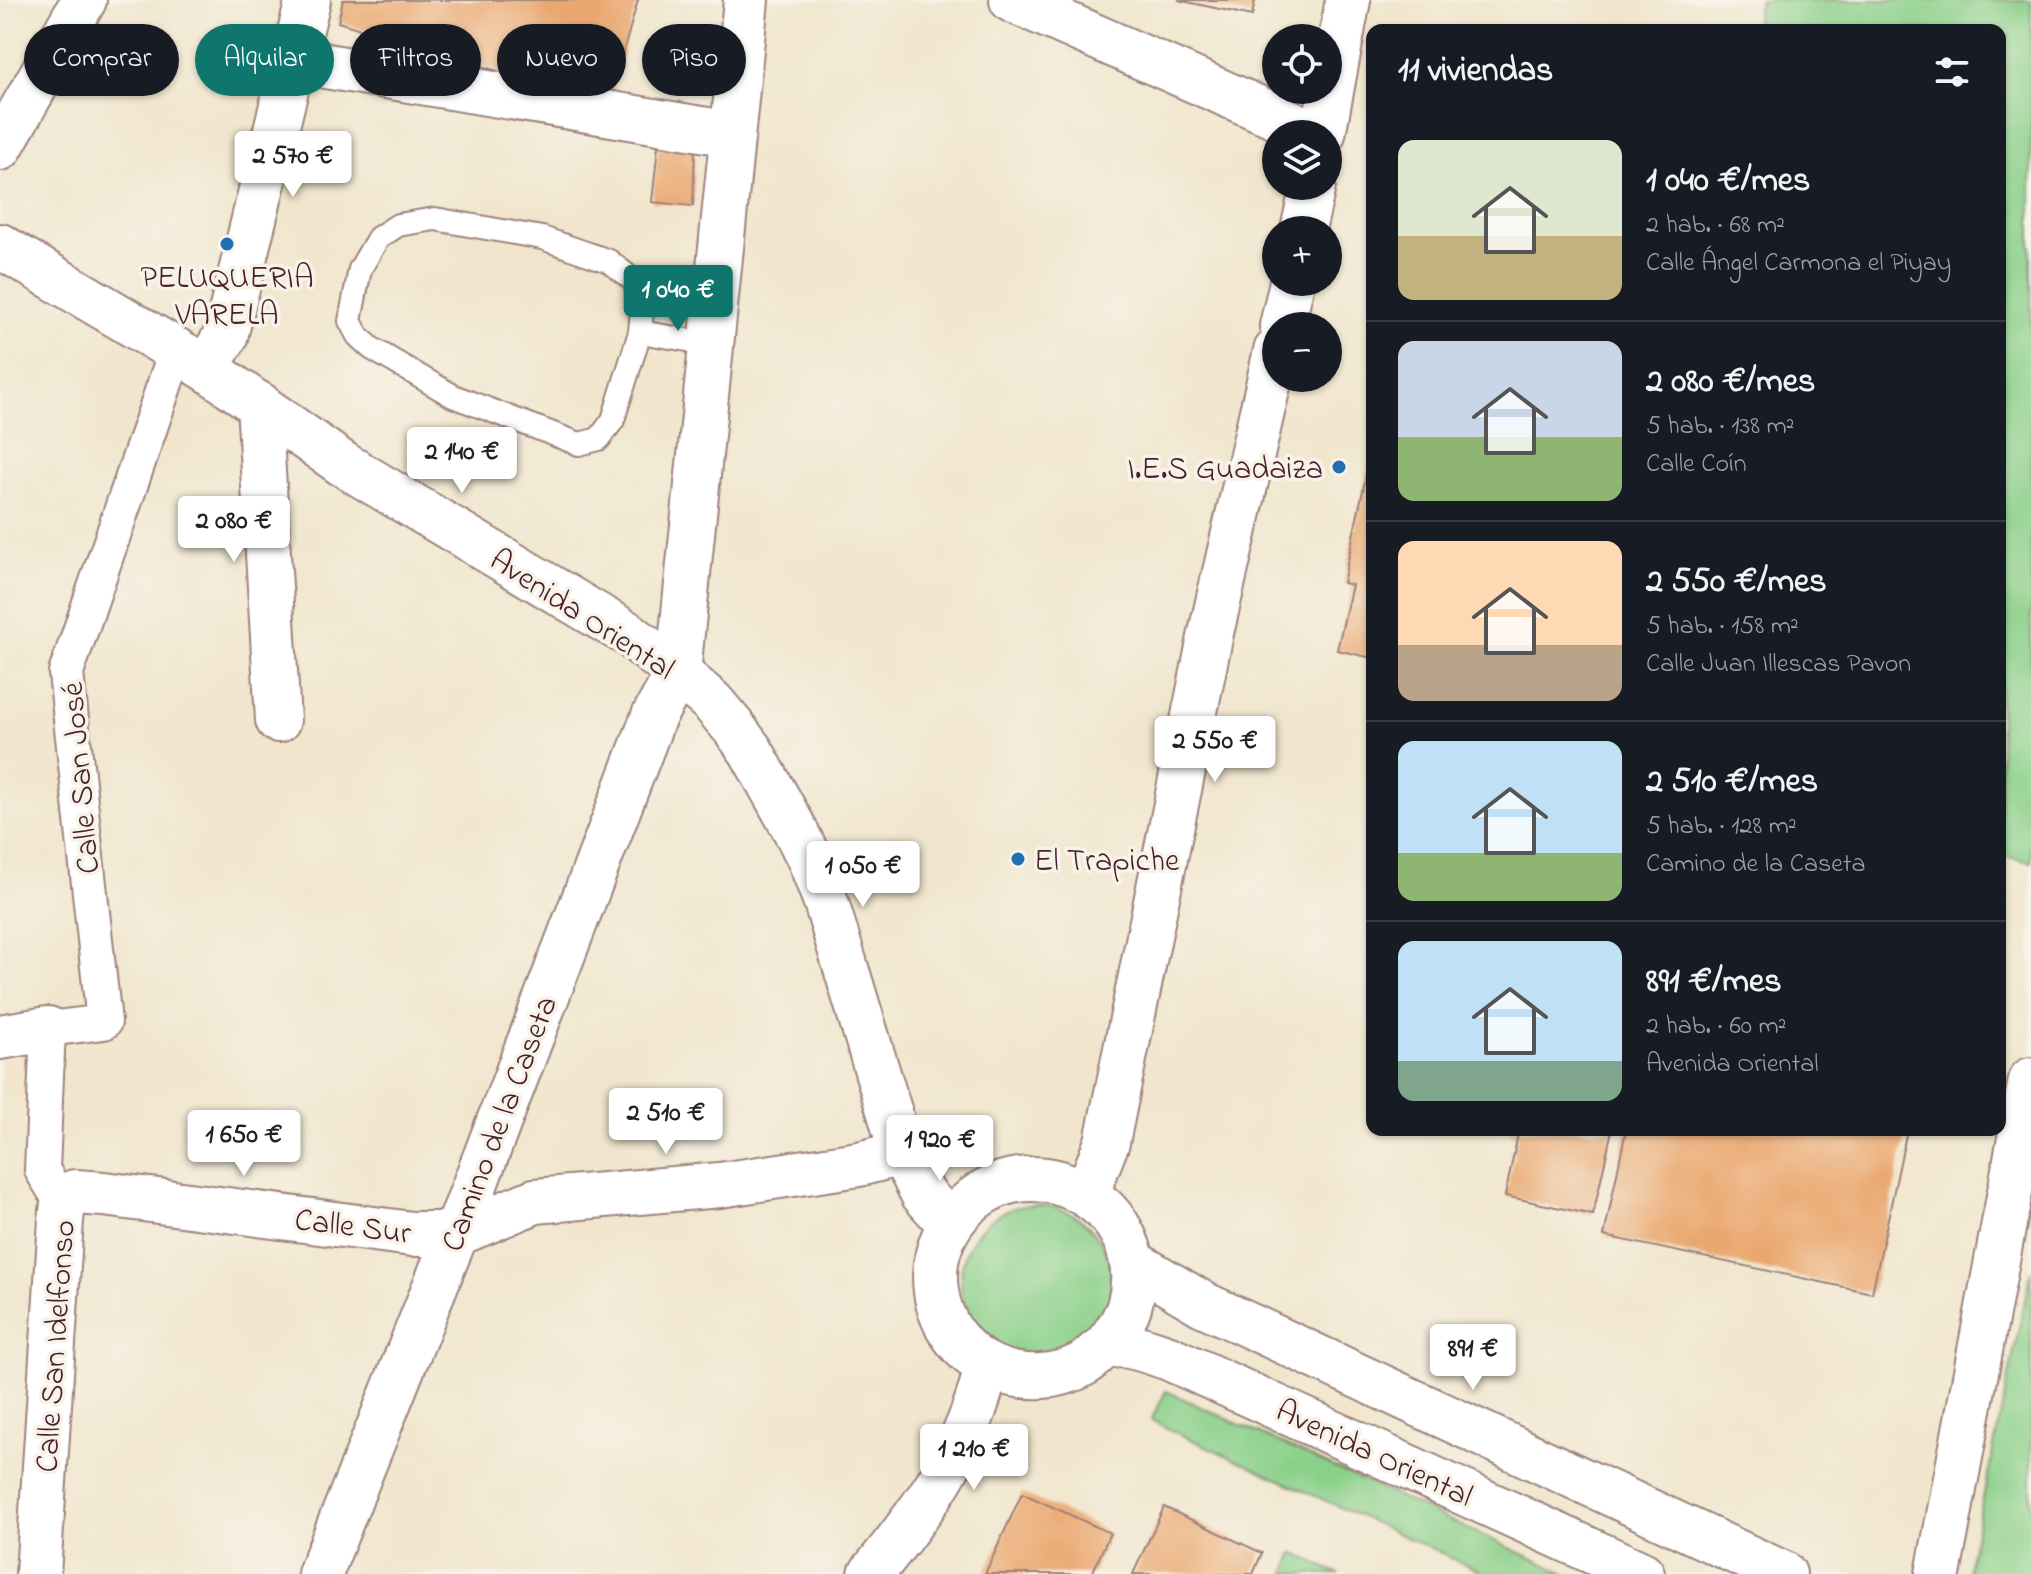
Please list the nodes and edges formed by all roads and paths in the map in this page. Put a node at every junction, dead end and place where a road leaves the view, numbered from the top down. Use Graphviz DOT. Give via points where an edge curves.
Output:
graph roads {
  1 [pos="84,0"];
  2 [pos="308,0"];
  3 [pos="746,0"];
  4 [pos="1012,0"];
  5 [pos="1348,0"];
  6 [pos="301,24"];
  7 [pos="334,67"];
  8 [pos="283,96"];
  9 [pos="1285,120"];
  10 [pos="1326,120"];
  11 [pos="731,134"];
  12 [pos="0,148"];
  13 [pos="0,246"];
  14 [pos="640,332"];
  15 [pos="711,344"];
  16 [pos="191,359"];
  17 [pos="1267,392"];
  18 [pos="259,404"];
  19 [pos="678,673"];
  20 [pos="278,720"];
  21 [pos="48,1029"];
  22 [pos="0,1037"];
  23 [pos="2031,1080"];
  24 [pos="902,1153"];
  25 [pos="1087,1193"];
  26 [pos="63,1204"];
  27 [pos="950,1224"];
  28 [pos="456,1234"];
  29 [pos="1132,1262"];
  30 [pos="1104,1348"];
  31 [pos="987,1365"];
  32 [pos="38,1574"];
  33 [pos="320,1574"];
  34 [pos="871,1574"];
  35 [pos="1642,1574"];
  36 [pos="1784,1574"];
  37 [pos="1938,1574"];
  1 -- 12 [label="street"];
  2 -- 6 [label="street"];
  3 -- 11 [label="street"];
  4 -- 9 [label="street"];
  5 -- 10 [label="street"];
  7 -- 11 [label="street"];
  8 -- 16 [label="street" via="225,337"];
  11 -- 15 [label="street"];
  13 -- 16 [label="street, Avenida Oriental"];
  14 -- 14 [label="lane" via="643,301 633,280 609,261 542,238 435,219 398,225 378,238 360,269 350,321 371,348 453,396 579,444 599,439 613,420"];
  14 -- 15 [label="lane"];
  15 -- 19 [label="street"];
  16 -- 18 [label="street, Avenida Oriental"];
  16 -- 21 [label="street, Calle San José" via="66,673 104,1022"];
  17 -- 25 [label="street" via="1211,633 1107,1142"];
  18 -- 19 [label="street, Avenida Oriental" via="343,464 630,635"];
  18 -- 20 [label="street"];
  19 -- 24 [label="street, Avenida Oriental" via="712,702 751,751 810,860"];
  19 -- 28 [label="street, Camino de la Caseta" via="654,716"];
  21 -- 22 [label="street"];
  21 -- 26 [label="street, Calle San Idelfonso" via="42,1170"];
  23 -- 37 [label="street"];
  24 -- 27 [label="street, Avenida Oriental" via="923,1194"];
  24 -- 28 [label="street" via="720,1185 535,1201"];
  25 -- 27 [label="street" via="1027,1178 997,1185 970,1201"];
  25 -- 29 [label="street" via="1124,1236"];
  26 -- 28 [label="street, Calle Sur" via="75,1192 104,1194 412,1234"];
  26 -- 32 [label="street, Calle San Idelfonso"];
  27 -- 31 [label="street" via="934,1276 938,1303 965,1350"];
  28 -- 33 [label="street, Camino de la Caseta"];
  29 -- 30 [label="street" via="1129,1308"];
  29 -- 36 [label="street" via="1203,1304"];
  30 -- 31 [label="street" via="1073,1368 1036,1377 1011,1375"];
  30 -- 35 [label="street, Avenida Oriental" via="1128,1346 1169,1358"];
  31 -- 34 [label="street" via="970,1424 939,1487"];
}
